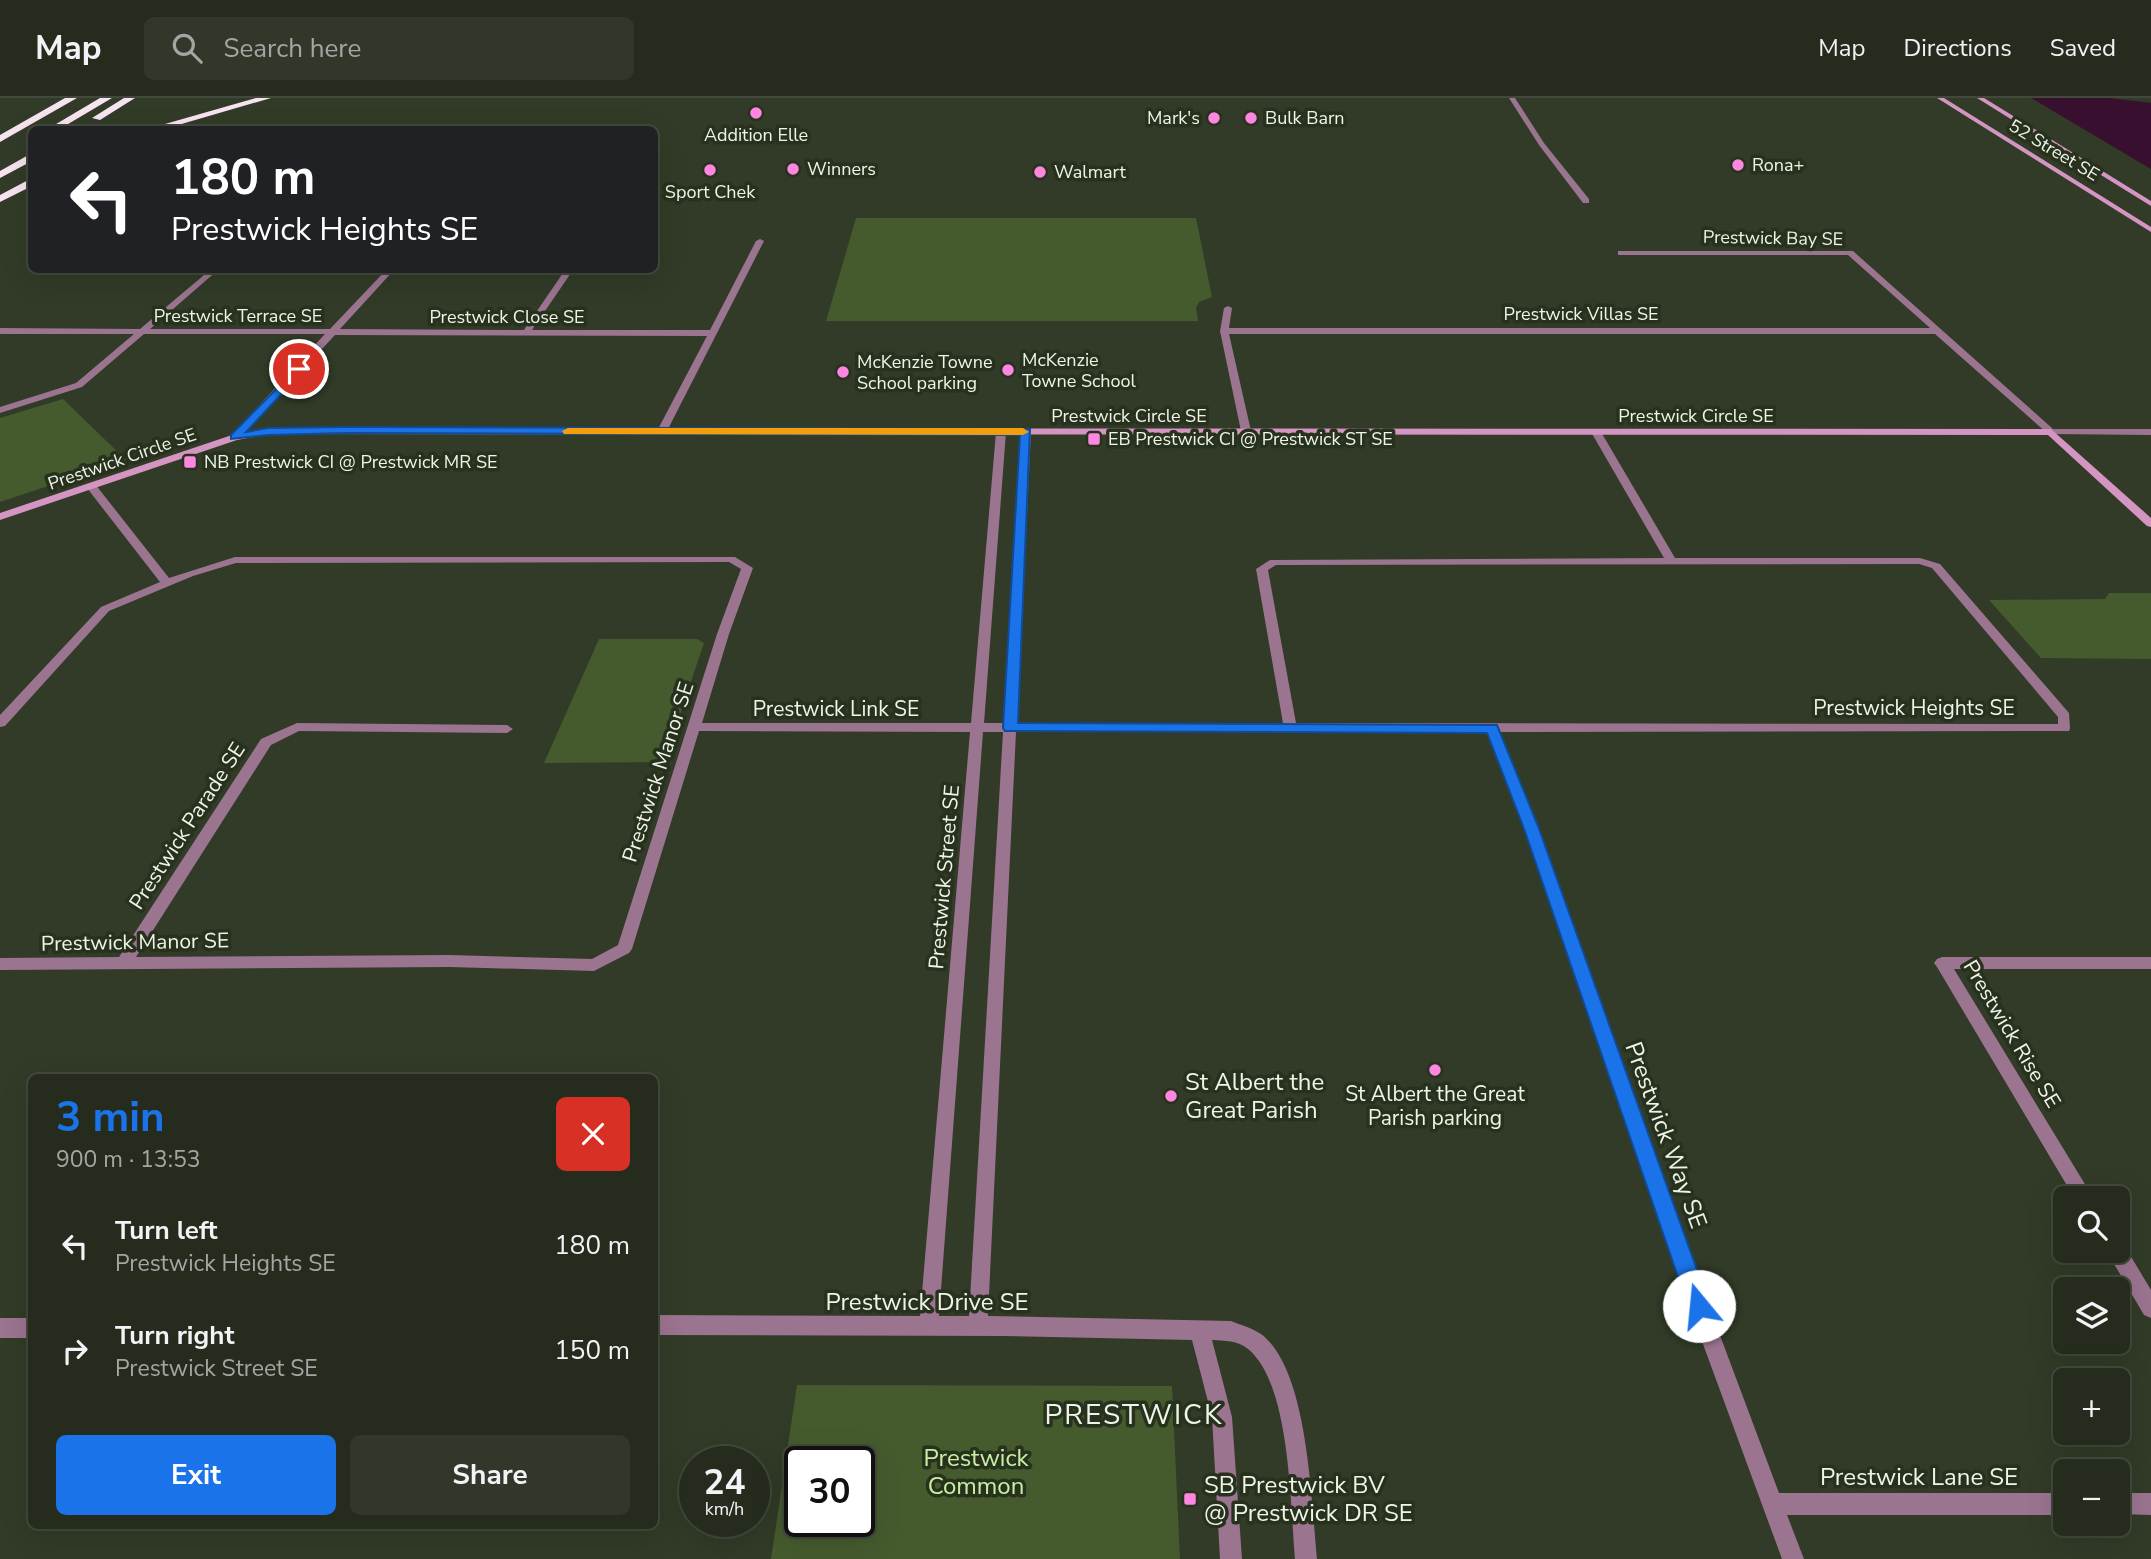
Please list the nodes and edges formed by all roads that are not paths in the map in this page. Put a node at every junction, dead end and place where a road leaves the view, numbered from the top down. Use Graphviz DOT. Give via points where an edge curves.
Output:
graph roads {
  1 [pos="72,98"];
  2 [pos="86,98"];
  3 [pos="107,98"];
  4 [pos="130,98"];
  5 [pos="266,98"];
  6 [pos="1512,98"];
  7 [pos="1940,98"];
  8 [pos="1979,101"];
  9 [pos="88,123"];
  10 [pos="51,126"];
  11 [pos="56,126"];
  12 [pos="163,126"];
  13 [pos="0,139"];
  14 [pos="28,158"];
  15 [pos="0,175"];
  16 [pos="28,183"];
  17 [pos="0,199"];
  18 [pos="1586,201"];
  19 [pos="2151,204"];
  20 [pos="2151,230"];
  21 [pos="760,241"];
  22 [pos="1621,253"];
  23 [pos="210,273"];
  24 [pos="387,273"];
  25 [pos="567,273"];
  26 [pos="1228,307"];
  27 [pos="0,331"];
  28 [pos="142,331"];
  29 [pos="1224,331"];
  30 [pos="1937,331"];
  31 [pos="333,332"];
  32 [pos="526,333"];
  33 [pos="714,333"];
  34 [pos="0,410"];
  35 [pos="1246,431"];
  36 [pos="662,432"];
  37 [pos="1001,432"];
  38 [pos="1026,432"];
  39 [pos="1596,432"];
  40 [pos="2051,432"];
  41 [pos="2151,432"];
  42 [pos="235,437"];
  43 [pos="91,486"];
  44 [pos="0,517"];
  45 [pos="2151,524"];
  46 [pos="1671,560"];
  47 [pos="167,583"];
  48 [pos="0,723"];
  49 [pos="695,727"];
  50 [pos="1290,727"];
  51 [pos="977,728"];
  52 [pos="1010,728"];
  53 [pos="1492,728"];
  54 [pos="507,729"];
  55 [pos="124,962"];
  56 [pos="2151,963"];
  57 [pos="0,964"];
  58 [pos="2077,1186"];
  59 [pos="2124,1263"];
  60 [pos="2151,1308"];
  61 [pos="658,1325"];
  62 [pos="929,1326"];
  63 [pos="978,1326"];
  64 [pos="0,1328"];
  65 [pos="28,1328"];
  66 [pos="1200,1331"];
  67 [pos="1773,1504"];
  68 [pos="2053,1504"];
  69 [pos="2130,1504"];
  70 [pos="2151,1504"];
  71 [pos="1231,1559"];
  72 [pos="1306,1559"];
  73 [pos="1793,1559"];
  1 -- 13 [label="highway"];
  2 -- 10 [label="highway" via="58,114"];
  3 -- 11 [label="highway"];
  4 -- 9 [label="highway"];
  5 -- 12 [label="highway"];
  6 -- 18 [label="street"];
  7 -- 20 [label="street, 52 Street SE"];
  8 -- 19 [label="street, 52 Street SE"];
  14 -- 15 [label="highway"];
  16 -- 17 [label="highway"];
  21 -- 33 [label="street"];
  22 -- 30 [label="street, Prestwick Bay SE" via="1850,253"];
  23 -- 28 [label="street"];
  24 -- 31 [label="street"];
  25 -- 32 [label="street"];
  26 -- 29 [label="street"];
  27 -- 28 [label="street, Prestwick Terrace SE"];
  28 -- 31 [label="street, Prestwick Terrace SE"];
  28 -- 34 [label="street" via="79,385"];
  29 -- 30 [label="street, Prestwick Villas SE"];
  29 -- 35 [label="street"];
  30 -- 40 [label="street, Prestwick Bay SE"];
  31 -- 32 [label="street, Prestwick Close SE"];
  31 -- 42 [label="street"];
  32 -- 33 [label="street, Prestwick Close SE"];
  33 -- 36 [label="street"];
  35 -- 38 [label="street, Prestwick Circle SE"];
  35 -- 39 [label="street, Prestwick Circle SE"];
  36 -- 37 [label="street, Prestwick Circle SE"];
  36 -- 42 [label="street, Prestwick Circle SE" via="347,430 268,431"];
  37 -- 38 [label="street, Prestwick Circle SE"];
  37 -- 51 [label="street, Prestwick Street SE"];
  38 -- 52 [label="street"];
  39 -- 40 [label="street, Prestwick Circle SE"];
  39 -- 46 [label="street"];
  40 -- 41 [label="street"];
  40 -- 45 [label="street"];
  42 -- 43 [label="street, Prestwick Circle SE"];
  43 -- 44 [label="street, Prestwick Circle SE"];
  43 -- 47 [label="street"];
  46 -- 50 [label="street, Prestwick Heights SE" via="1274,562 1262,569"];
  46 -- 53 [label="street, Prestwick Heights SE" via="1920,561 1936,566 2064,716 2064,727"];
  47 -- 48 [label="street, Prestwick Manor SE" via="105,610"];
  47 -- 49 [label="street, Prestwick Manor SE" via="235,560 731,559 747,568"];
  49 -- 51 [label="street, Prestwick Link SE"];
  49 -- 55 [label="street, Prestwick Manor SE" via="624,949 594,965"];
  50 -- 52 [label="street, Prestwick Heights SE"];
  50 -- 53 [label="street, Prestwick Heights SE"];
  51 -- 52 [label="street, Prestwick Heights SE"];
  51 -- 62 [label="street, Prestwick Street SE"];
  52 -- 63 [label="street"];
  53 -- 67 [label="street, Prestwick Way SE"];
  54 -- 55 [label="street, Prestwick Parade SE" via="297,727 265,742"];
  55 -- 57 [label="street, Prestwick Manor SE"];
  56 -- 58 [label="street, Prestwick Rise SE" via="1942,963"];
  59 -- 60 [label="street"];
  61 -- 62 [label="street, Prestwick Drive SE"];
  62 -- 63 [label="street, Prestwick Drive SE"];
  63 -- 66 [label="street, Prestwick Drive SE"];
  64 -- 65 [label="street"];
  66 -- 71 [label="street" via="1222,1417"];
  66 -- 72 [label="street, Prestwick Drive SE" via="1231,1331 1256,1342 1272,1362 1289,1400"];
  67 -- 68 [label="street, Prestwick Lane SE"];
  67 -- 73 [label="street, Prestwick Way SE"];
  69 -- 70 [label="street"];
}
